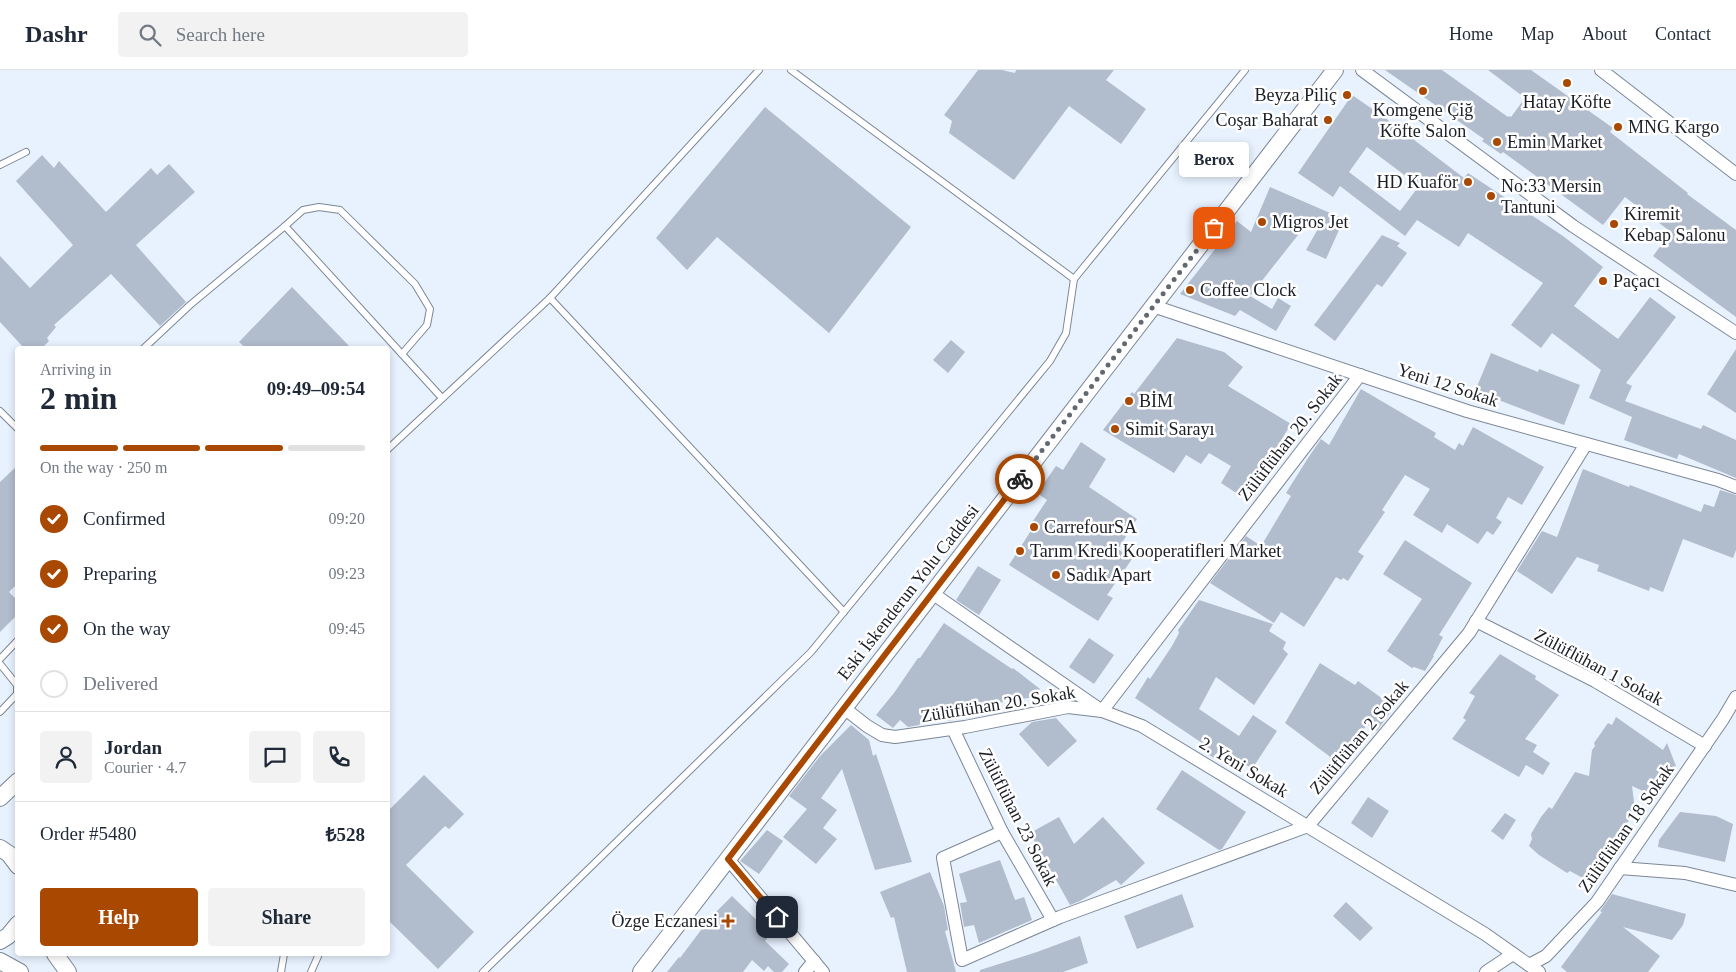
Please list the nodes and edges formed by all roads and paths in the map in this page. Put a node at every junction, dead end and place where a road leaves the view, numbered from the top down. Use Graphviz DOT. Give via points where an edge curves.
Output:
graph roads {
  1 [pos="759,70"];
  2 [pos="791,70"];
  3 [pos="1245,70"];
  4 [pos="1335,70"];
  5 [pos="1362,70"];
  6 [pos="1607,72"];
  7 [pos="26,152"];
  8 [pos="0,165"];
  9 [pos="1736,174"];
  10 [pos="285,226"];
  11 [pos="1074,279"];
  12 [pos="550,298"];
  13 [pos="1153,306"];
  14 [pos="1736,333"];
  15 [pos="146,346"];
  16 [pos="402,354"];
  17 [pos="1360,375"];
  18 [pos="442,398"];
  19 [pos="0,411"];
  20 [pos="15,425"];
  21 [pos="1586,444"];
  22 [pos="390,447"];
  23 [pos="1736,487"];
  24 [pos="932,593"];
  25 [pos="844,612"];
  26 [pos="1476,621"];
  27 [pos="15,643"];
  28 [pos="0,659"];
  29 [pos="0,664"];
  30 [pos="15,683"];
  31 [pos="15,697"];
  32 [pos="1736,697"];
  33 [pos="844,708"];
  34 [pos="1102,711"];
  35 [pos="0,712"];
  36 [pos="953,729"];
  37 [pos="1704,746"];
  38 [pos="15,784"];
  39 [pos="0,798"];
  40 [pos="1308,826"];
  41 [pos="1002,832"];
  42 [pos="0,848"];
  43 [pos="728,859"];
  44 [pos="15,862"];
  45 [pos="1620,868"];
  46 [pos="1736,885"];
  47 [pos="1053,920"];
  48 [pos="15,928"];
  49 [pos="0,941"];
  50 [pos="1513,954"];
  51 [pos="56,956"];
  52 [pos="284,956"];
  53 [pos="318,956"];
  54 [pos="814,960"];
  55 [pos="0,961"];
  56 [pos="1534,968"];
  57 [pos="20,972"];
  58 [pos="68,972"];
  59 [pos="281,972"];
  60 [pos="310,972"];
  61 [pos="483,972"];
  62 [pos="641,972"];
  63 [pos="805,972"];
  64 [pos="823,972"];
  65 [pos="1486,972"];
  1 -- 12 [label="lane"];
  2 -- 11 [label="lane"];
  3 -- 11 [label="lane"];
  4 -- 13 [label="street, Eski İskenderun Yolu Caddesi"];
  5 -- 14 [label="street" via="1573,226"];
  6 -- 9 [label="street"];
  7 -- 8 [label="lane"];
  10 -- 15 [label="lane"];
  10 -- 16 [label="lane"];
  10 -- 16 [label="lane" via="303,210 319,207 340,210 415,284 430,309 427,325"];
  11 -- 25 [label="lane" via="1066,332 1050,361"];
  12 -- 18 [label="lane"];
  12 -- 25 [label="lane"];
  13 -- 17 [label="street, Yeni 12 Sokak"];
  13 -- 24 [label="street, Eski İskenderun Yolu Caddesi"];
  16 -- 18 [label="lane"];
  17 -- 21 [label="street, Yeni 12 Sokak" via="1467,411"];
  17 -- 34 [label="street, Zülüflühan 20. Sokak"];
  18 -- 22 [label="lane"];
  19 -- 20 [label="lane"];
  21 -- 23 [label="street, Yeni 12 Sokak"];
  21 -- 26 [label="street, Zülüflühan 2 Sokak"];
  24 -- 33 [label="street, Eski İskenderun Yolu Caddesi"];
  24 -- 34 [label="street, 2. Yeni Sokak"];
  25 -- 61 [label="lane" via="812,652"];
  26 -- 37 [label="street, Zülüflühan 1 Sokak" via="1595,681"];
  26 -- 40 [label="street, Zülüflühan 2 Sokak"];
  27 -- 28 [label="lane"];
  29 -- 30 [label="lane"];
  31 -- 35 [label="lane"];
  32 -- 37 [label="street, Zülüflühan 18 Sokak"];
  33 -- 36 [label="street, Zülüflühan 20. Sokak" via="882,735 895,737"];
  33 -- 43 [label="street, Eski İskenderun Yolu Caddesi"];
  34 -- 36 [label="street, Zülüflühan 20. Sokak" via="1068,707"];
  34 -- 40 [label="street, 2. Yeni Sokak" via="1142,726"];
  36 -- 41 [label="street, Zülüflühan 23 Sokak"];
  37 -- 45 [label="street, Zülüflühan 18 Sokak"];
  38 -- 39 [label="street"];
  40 -- 47 [label="street"];
  40 -- 50 [label="street, 2. Yeni Sokak"];
  41 -- 47 [label="street, Zülüflühan 23 Sokak"];
  41 -- 47 [label="street" via="943,858 962,960"];
  42 -- 44 [label="street"];
  43 -- 54 [label="street"];
  43 -- 62 [label="street, Eski İskenderun Yolu Caddesi"];
  45 -- 46 [label="street" via="1685,873"];
  45 -- 56 [label="street, Zülüflühan 18 Sokak" via="1597,902"];
  48 -- 49 [label="street"];
  50 -- 56 [label="street, 2. Yeni Sokak"];
  50 -- 65 [label="street"];
  51 -- 58 [label="street"];
  52 -- 59 [label="lane"];
  53 -- 60 [label="lane"];
  54 -- 63 [label="street"];
  54 -- 64 [label="street"];
  55 -- 57 [label="street"];
}
